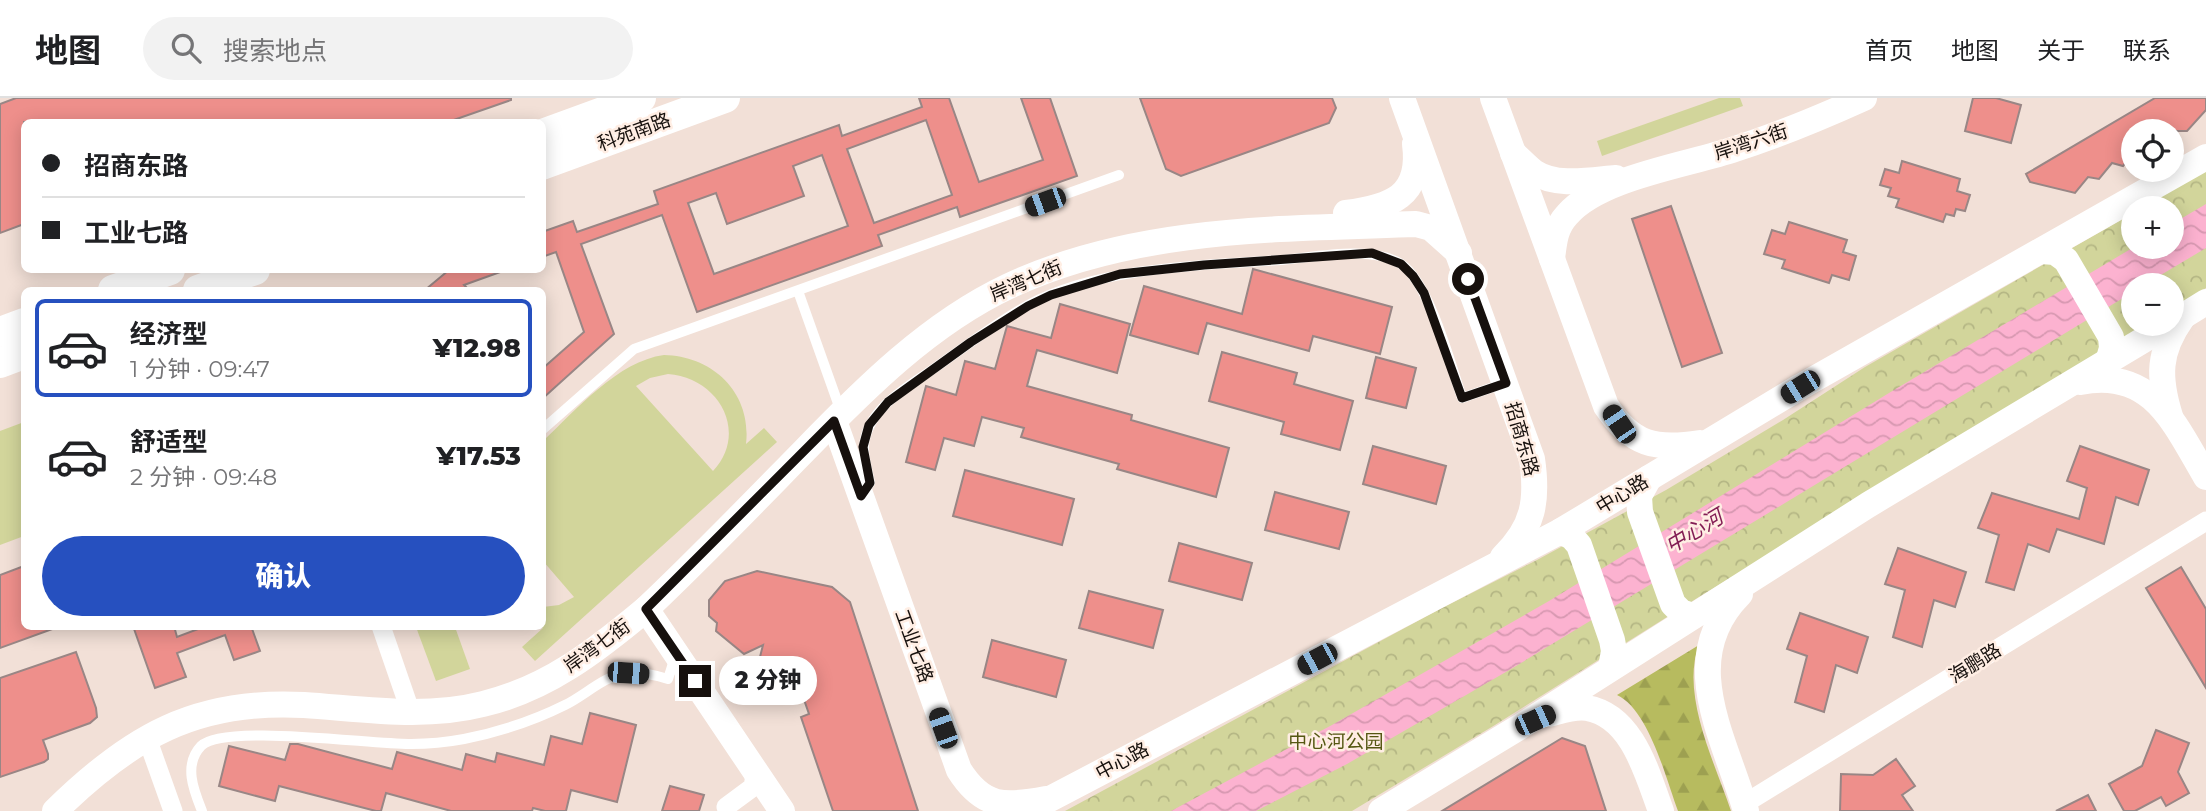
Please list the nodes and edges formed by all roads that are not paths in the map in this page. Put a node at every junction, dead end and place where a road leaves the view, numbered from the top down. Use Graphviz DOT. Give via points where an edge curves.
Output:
graph roads {
  1 [pos="641,98"];
  2 [pos="725,98"];
  3 [pos="1402,98"];
  4 [pos="1410,98"];
  5 [pos="1493,98"];
  6 [pos="1864,98"];
  7 [pos="1412,126"];
  8 [pos="546,133"];
  9 [pos="1513,153"];
  10 [pos="2206,157"];
  11 [pos="546,164"];
  12 [pos="1119,175"];
  13 [pos="1635,177"];
  14 [pos="2081,228"];
  15 [pos="1251,230"];
  16 [pos="2041,251"];
  17 [pos="1459,253"];
  18 [pos="2071,257"];
  19 [pos="1552,263"];
  20 [pos="161,273"];
  21 [pos="257,276"];
  22 [pos="122,287"];
  23 [pos="211,287"];
  24 [pos="798,291"];
  25 [pos="2206,302"];
  26 [pos="2184,315"];
  27 [pos="21,324"];
  28 [pos="0,332"];
  29 [pos="2138,336"];
  30 [pos="2170,336"];
  31 [pos="2121,343"];
  32 [pos="21,355"];
  33 [pos="0,363"];
  34 [pos="1506,383"];
  35 [pos="2071,384"];
  36 [pos="837,417"];
  37 [pos="2171,418"];
  38 [pos="546,426"];
  39 [pos="1712,441"];
  40 [pos="2206,477"];
  41 [pos="1648,478"];
  42 [pos="861,496"];
  43 [pos="2206,521"];
  44 [pos="1570,538"];
  45 [pos="1487,571"];
  46 [pos="1758,575"];
  47 [pos="646,609"];
  48 [pos="1683,610"];
  49 [pos="382,630"];
  50 [pos="677,653"];
  51 [pos="1611,668"];
  52 [pos="411,713"];
  53 [pos="1521,726"];
  54 [pos="147,738"];
  55 [pos="756,769"];
  56 [pos="1052,798"];
  57 [pos="726,807"];
  58 [pos="1745,808"];
  59 [pos="55,811"];
  60 [pos="173,811"];
  61 [pos="202,811"];
  62 [pos="782,811"];
  63 [pos="1027,811"];
  64 [pos="1381,811"];
  65 [pos="1661,811"];
  1 -- 8 [label="main road, 科苑南路"];
  2 -- 11 [label="main road, 科苑南路"];
  3 -- 7 [label="street, 招商东路"];
  4 -- 7 [label="street"];
  5 -- 9 [label="street"];
  6 -- 13 [label="street, 岸湾六街" via="1734,150"];
  7 -- 15 [label="street" via="1415,167 1410,184 1397,200"];
  7 -- 17 [label="street, 招商东路"];
  9 -- 13 [label="street" via="1549,179"];
  9 -- 19 [label="street"];
  10 -- 14 [label="street, 中心路"];
  12 -- 24 [label="lane"];
  13 -- 19 [label="street" via="1595,194 1568,214 1555,234"];
  14 -- 16 [label="street, 中心路"];
  14 -- 18 [label="street"];
  15 -- 17 [label="street" via="1416,224 1431,228"];
  15 -- 36 [label="street, 岸湾七街" via="1123,248 1072,261 1011,285 939,329"];
  16 -- 18 [label="street"];
  16 -- 39 [label="street, 中心路"];
  17 -- 34 [label="street, 招商东路"];
  18 -- 31 [label="street"];
  19 -- 39 [label="street" via="1606,406 1619,424 1651,445"];
  20 -- 22 [label="main road"];
  21 -- 23 [label="main road"];
  24 -- 36 [label="lane"];
  24 -- 38 [label="lane" via="634,348"];
  25 -- 26 [label="street"];
  27 -- 28 [label="main road"];
  29 -- 31 [label="street"];
  30 -- 37 [label="street" via="2162,367"];
  31 -- 35 [label="street"];
  32 -- 33 [label="main road"];
  34 -- 42 [label="lane" via="1462,398 1424,293 1401,264 1372,253 1120,274 1028,306 888,402 869,425 863,447 870,483"];
  34 -- 45 [label="street, 招商东路" via="1532,459 1535,498 1514,547"];
  35 -- 37 [label="street" via="2109,379 2128,383 2145,391"];
  35 -- 46 [label="street"];
  36 -- 42 [label="street, 工业七路"];
  36 -- 47 [label="street, 岸湾七街"];
  37 -- 40 [label="street"];
  39 -- 41 [label="street, 中心路"];
  41 -- 44 [label="street, 中心路"];
  41 -- 48 [label="street" via="1639,496 1640,512"];
  42 -- 56 [label="street, 工业七路" via="952,754 964,776 976,792 1001,804"];
  43 -- 58 [label="street, 海鹏路"];
  44 -- 45 [label="street, 中心路"];
  44 -- 51 [label="street" via="1612,640"];
  45 -- 56 [label="street, 中心路"];
  46 -- 48 [label="street"];
  46 -- 58 [label="street" via="1729,604 1707,654 1714,713"];
  47 -- 50 [label="street"];
  47 -- 52 [label="street, 岸湾七街" via="580,661 532,688 482,705"];
  48 -- 51 [label="street"];
  49 -- 52 [label="street"];
  50 -- 55 [label="street"];
  50 -- 61 [label="lane" via="668,679 618,675 525,723 464,739 411,744 277,735 212,739 201,746 191,770"];
  51 -- 53 [label="street"];
  52 -- 54 [label="street, 岸湾七街" via="303,705 241,706 180,722"];
  53 -- 64 [label="street"];
  53 -- 65 [label="street" via="1569,708 1604,714 1629,737"];
  54 -- 59 [label="street, 岸湾七街" via="94,774"];
  54 -- 60 [label="street"];
  55 -- 57 [label="street" via="753,787"];
  55 -- 62 [label="street"];
  56 -- 63 [label="street, 中心路"];
}
